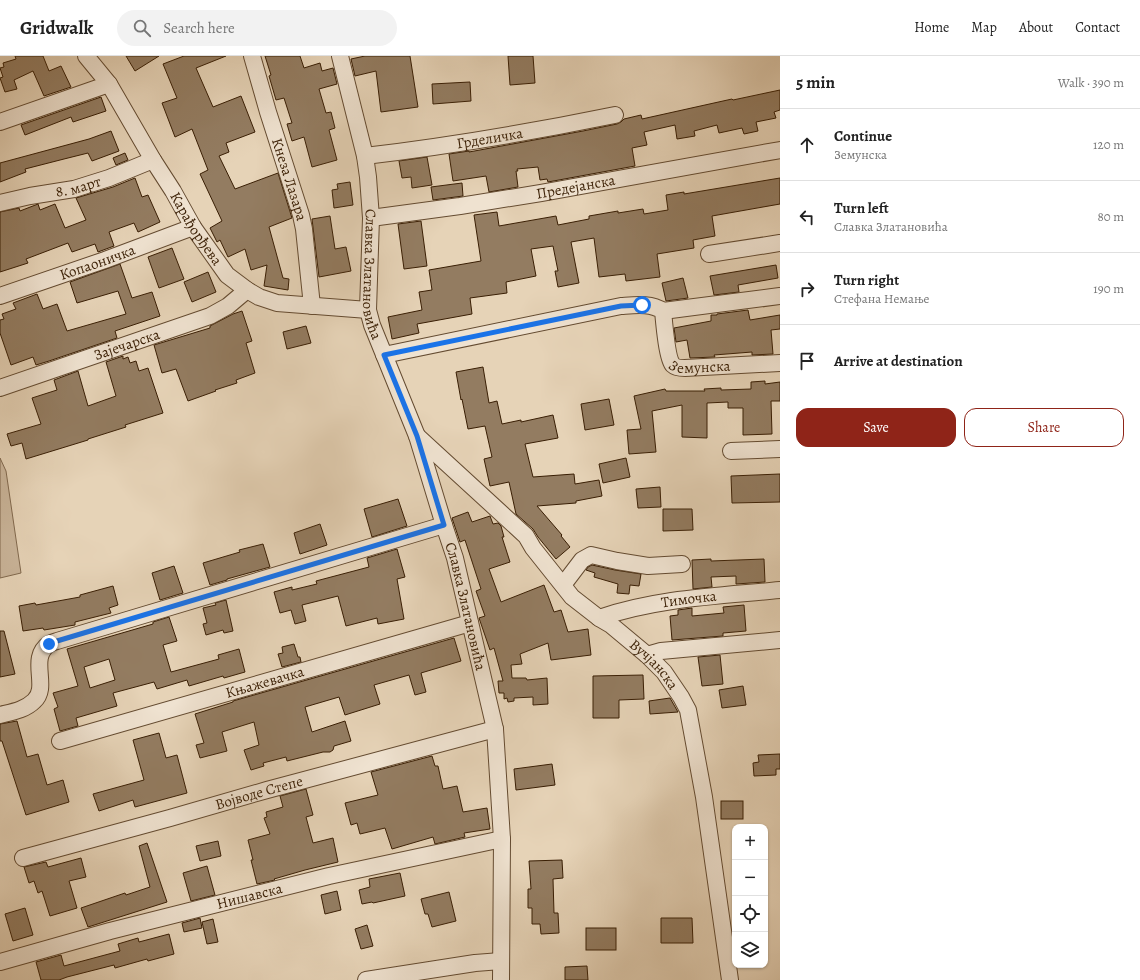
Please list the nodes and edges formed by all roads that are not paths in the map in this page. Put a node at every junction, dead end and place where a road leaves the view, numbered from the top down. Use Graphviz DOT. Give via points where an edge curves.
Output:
graph roads {
  1 [pos="86,56"];
  2 [pos="252,56"];
  3 [pos="340,56"];
  4 [pos="109,84"];
  5 [pos="615,115"];
  6 [pos="0,122"];
  7 [pos="780,150"];
  8 [pos="365,156"];
  9 [pos="153,160"];
  10 [pos="0,203"];
  11 [pos="371,218"];
  12 [pos="193,227"];
  13 [pos="780,242"];
  14 [pos="709,254"];
  15 [pos="247,290"];
  16 [pos="0,296"];
  17 [pos="780,296"];
  18 [pos="312,306"];
  19 [pos="368,310"];
  20 [pos="663,311"];
  21 [pos="384,355"];
  22 [pos="780,363"];
  23 [pos="0,388"];
  24 [pos="417,436"];
  25 [pos="780,448"];
  26 [pos="731,451"];
  27 [pos="444,525"];
  28 [pos="682,564"];
  29 [pos="563,585"];
  30 [pos="780,590"];
  31 [pos="599,618"];
  32 [pos="470,623"];
  33 [pos="780,640"];
  34 [pos="647,654"];
  35 [pos="0,715"];
  36 [pos="495,729"];
  37 [pos="60,741"];
  38 [pos="502,839"];
  39 [pos="23,858"];
  40 [pos="500,961"];
  41 [pos="0,962"];
  42 [pos="366,980"];
  43 [pos="501,980"];
  44 [pos="730,980"];
  1 -- 4 [label="street, Карађорђева"];
  2 -- 18 [label="street, Кнеза Лазара" via="301,215"];
  3 -- 8 [label="street, Славка Златановића"];
  4 -- 6 [label="street"];
  4 -- 9 [label="street, Карађорђева"];
  5 -- 8 [label="street, Грделичка" via="428,149"];
  7 -- 11 [label="street, Предејанска" via="460,206"];
  8 -- 11 [label="street, Славка Златановића"];
  9 -- 10 [label="street, 8. март" via="74,189"];
  9 -- 12 [label="street, Карађорђева"];
  11 -- 19 [label="street, Славка Златановића"];
  12 -- 15 [label="street, Карађорђева" via="227,275"];
  12 -- 16 [label="street, Копаоничка"];
  13 -- 14 [label="street"];
  15 -- 18 [label="street, Карађорђева" via="277,303"];
  15 -- 23 [label="street, Зајечарска" via="228,306 210,316"];
  17 -- 20 [label="street"];
  18 -- 19 [label="street, Карађорђева"];
  19 -- 21 [label="street, Славка Златановића"];
  20 -- 21 [label="street" via="656,306 621,306"];
  20 -- 22 [label="street, Земунска" via="670,361 678,368"];
  21 -- 24 [label="street, Славка Златановића"];
  24 -- 27 [label="street, Славка Златановића"];
  24 -- 29 [label="street, Вучјанска" via="526,536"];
  25 -- 26 [label="street"];
  27 -- 32 [label="street, Славка Златановића" via="455,558"];
  27 -- 35 [label="street" via="49,644 40,655 40,689 36,700 22,709"];
  28 -- 29 [label="street" via="648,566 591,555 582,560"];
  29 -- 31 [label="street, Вучјанска" via="572,597"];
  30 -- 31 [label="street, Тимочка" via="654,603"];
  31 -- 34 [label="street, Вучјанска"];
  32 -- 36 [label="street, Славка Златановића"];
  32 -- 37 [label="street, Књажевачка"];
  33 -- 34 [label="street" via="661,650"];
  34 -- 44 [label="street, Вучјанска" via="664,672 688,710 704,797"];
  36 -- 38 [label="street, Славка Златановића"];
  36 -- 39 [label="street, Војводе Степе"];
  38 -- 40 [label="street, Славка Златановића"];
  38 -- 41 [label="street, Нишавска" via="330,876 110,931"];
  40 -- 42 [label="street"];
  40 -- 43 [label="street, Славка Златановића"];
}
